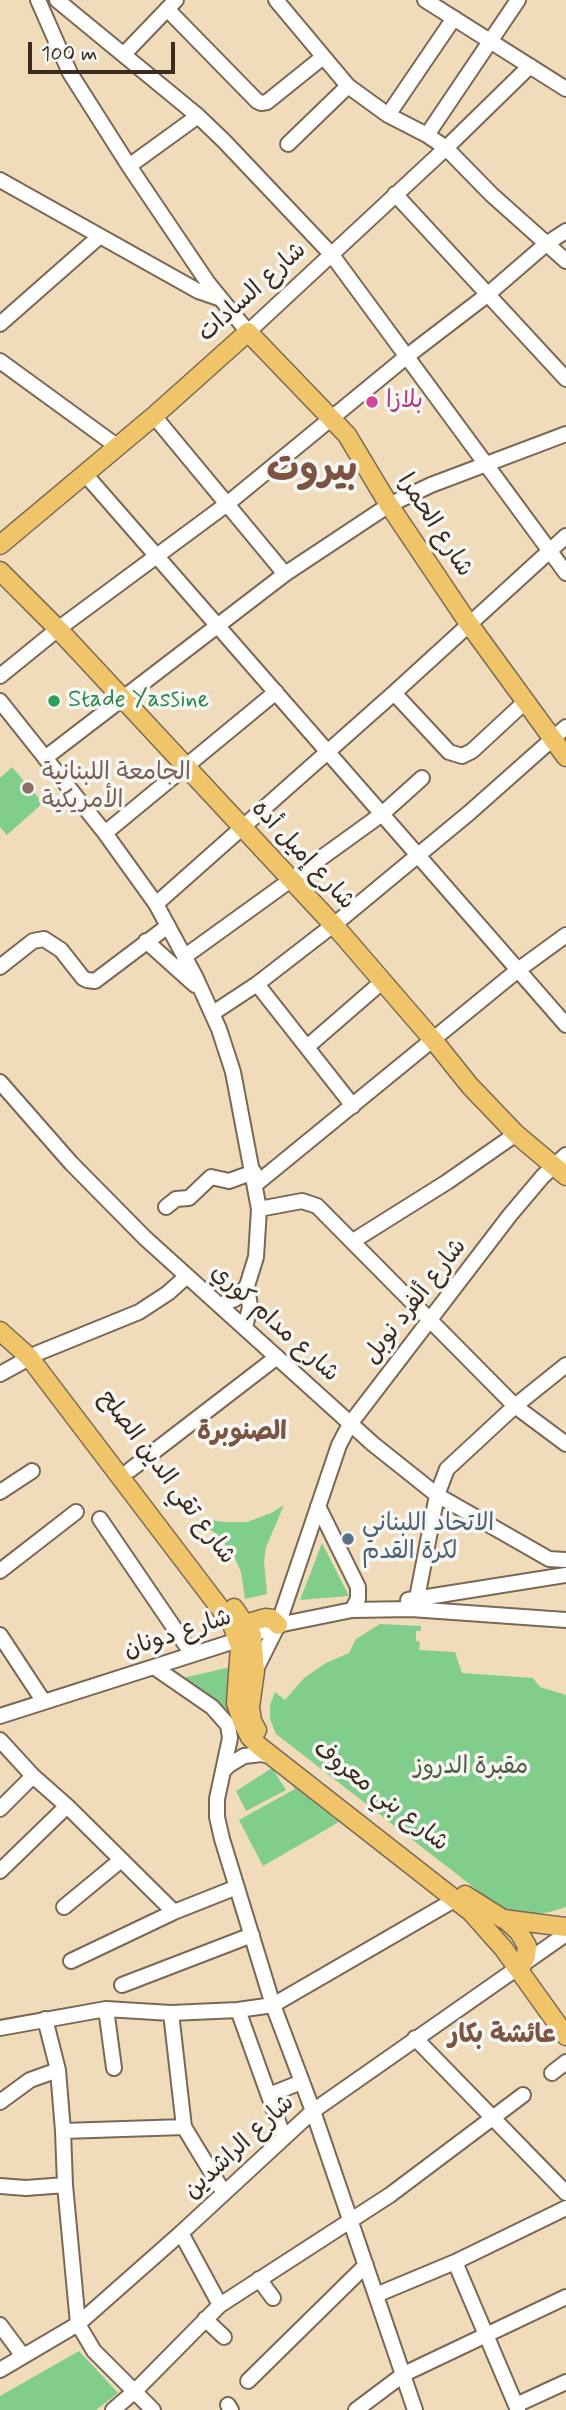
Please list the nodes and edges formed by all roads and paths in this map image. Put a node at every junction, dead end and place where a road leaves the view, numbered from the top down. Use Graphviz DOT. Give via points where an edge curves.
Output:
graph roads {
  1 [pos="38,0"];
  2 [pos="57,0"];
  3 [pos="276,0"];
  4 [pos="425,0"];
  5 [pos="518,0"];
  6 [pos="172,5"];
  7 [pos="454,18"];
  8 [pos="490,41"];
  9 [pos="124,54"];
  10 [pos="323,57"];
  11 [pos="530,66"];
  12 [pos="348,86"];
  13 [pos="566,89"];
  14 [pos="388,115"];
  15 [pos="198,116"];
  16 [pos="427,135"];
  17 [pos="288,144"];
  18 [pos="446,148"];
  19 [pos="129,166"];
  20 [pos="0,180"];
  21 [pos="395,194"];
  22 [pos="566,231"];
  23 [pos="100,236"];
  24 [pos="546,243"];
  25 [pos="332,255"];
  26 [pos="566,261"];
  27 [pos="486,295"];
  28 [pos="222,300"];
  29 [pos="0,324"];
  30 [pos="248,332"];
  31 [pos="406,357"];
  32 [pos="0,360"];
  33 [pos="566,379"];
  34 [pos="154,416"];
  35 [pos="331,418"];
  36 [pos="566,434"];
  37 [pos="117,447"];
  38 [pos="486,464"];
  39 [pos="85,474"];
  40 [pos="227,504"];
  41 [pos="389,505"];
  42 [pos="566,536"];
  43 [pos="0,545"];
  44 [pos="549,552"];
  45 [pos="156,556"];
  46 [pos="0,571"];
  47 [pos="566,573"];
  48 [pos="285,574"];
  49 [pos="469,624"];
  50 [pos="217,625"];
  51 [pos="58,629"];
  52 [pos="0,676"];
  53 [pos="276,692"];
  54 [pos="394,694"];
  55 [pos="122,698"];
  56 [pos="0,701"];
  57 [pos="526,701"];
  58 [pos="559,732"];
  59 [pos="327,751"];
  60 [pos="566,757"];
  61 [pos="45,758"];
  62 [pos="184,767"];
  63 [pos="422,778"];
  64 [pos="382,814"];
  65 [pos="242,829"];
  66 [pos="106,833"];
  67 [pos="419,855"];
  68 [pos="289,879"];
  69 [pos="156,904"];
  70 [pos="333,925"];
  71 [pos="168,926"];
  72 [pos="566,935"];
  73 [pos="146,941"];
  74 [pos="184,957"];
  75 [pos="0,967"];
  76 [pos="518,970"];
  77 [pos="383,981"];
  78 [pos="257,984"];
  79 [pos="204,993"];
  80 [pos="213,1013"];
  81 [pos="564,1019"];
  82 [pos="434,1041"];
  83 [pos="307,1047"];
  84 [pos="0,1082"];
  85 [pos="354,1107"];
  86 [pos="516,1134"];
  87 [pos="562,1166"];
  88 [pos="255,1178"];
  89 [pos="166,1207"];
  90 [pos="259,1209"];
  91 [pos="353,1241"];
  92 [pos="187,1276"];
  93 [pos="247,1286"];
  94 [pos="220,1305"];
  95 [pos="430,1321"];
  96 [pos="244,1327"];
  97 [pos="5,1329"];
  98 [pos="34,1355"];
  99 [pos="278,1357"];
  100 [pos="566,1365"];
  101 [pos="0,1374"];
  102 [pos="515,1406"];
  103 [pos="350,1424"];
  104 [pos="566,1444"];
  105 [pos="130,1470"];
  106 [pos="32,1471"];
  107 [pos="0,1492"];
  108 [pos="437,1495"];
  109 [pos="318,1506"];
  110 [pos="76,1512"];
  111 [pos="100,1519"];
  112 [pos="549,1559"];
  113 [pos="566,1560"];
  114 [pos="0,1571"];
  115 [pos="566,1576"];
  116 [pos="549,1577"];
  117 [pos="417,1598"];
  118 [pos="373,1609"];
  119 [pos="352,1610"];
  120 [pos="566,1620"];
  121 [pos="278,1625"];
  122 [pos="239,1634"];
  123 [pos="0,1635"];
  124 [pos="192,1654"];
  125 [pos="154,1667"];
  126 [pos="256,1671"];
  127 [pos="44,1702"];
  128 [pos="0,1716"];
  129 [pos="0,1740"];
  130 [pos="274,1757"];
  131 [pos="223,1772"];
  132 [pos="33,1776"];
  133 [pos="336,1800"];
  134 [pos="67,1806"];
  135 [pos="0,1810"];
  136 [pos="121,1860"];
  137 [pos="0,1871"];
  138 [pos="237,1887"];
  139 [pos="456,1899"];
  140 [pos="64,1907"];
  141 [pos="174,1912"];
  142 [pos="503,1919"];
  143 [pos="566,1927"];
  144 [pos="566,1934"];
  145 [pos="252,1936"];
  146 [pos="71,1961"];
  147 [pos="519,1968"];
  148 [pos="122,1985"];
  149 [pos="273,2005"];
  150 [pos="106,2009"];
  151 [pos="238,2010"];
  152 [pos="171,2013"];
  153 [pos="45,2019"];
  154 [pos="0,2028"];
  155 [pos="566,2036"];
  156 [pos="415,2038"];
  157 [pos="566,2062"];
  158 [pos="114,2068"];
  159 [pos="58,2070"];
  160 [pos="552,2073"];
  161 [pos="294,2085"];
  162 [pos="269,2095"];
  163 [pos="523,2095"];
  164 [pos="0,2102"];
  165 [pos="313,2111"];
  166 [pos="491,2118"];
  167 [pos="184,2127"];
  168 [pos="63,2131"];
  169 [pos="284,2138"];
  170 [pos="65,2185"];
  171 [pos="0,2186"];
  172 [pos="225,2193"];
  173 [pos="566,2193"];
  174 [pos="566,2208"];
  175 [pos="350,2220"];
  176 [pos="181,2233"];
  177 [pos="455,2262"];
  178 [pos="366,2265"];
  179 [pos="259,2279"];
  180 [pos="376,2295"];
  181 [pos="566,2297"];
  182 [pos="273,2298"];
  183 [pos="220,2305"];
  184 [pos="205,2319"];
  185 [pos="78,2324"];
  186 [pos="0,2325"];
  187 [pos="485,2336"];
  188 [pos="224,2337"];
  189 [pos="23,2356"];
  190 [pos="0,2370"];
  191 [pos="404,2374"];
  192 [pos="248,2381"];
  193 [pos="566,2382"];
  194 [pos="135,2391"];
  195 [pos="517,2408"];
  196 [pos="113,2410"];
  197 [pos="153,2410"];
  198 [pos="356,2410"];
  199 [pos="415,2410"];
  1 -- 19 [label="street" via="70,73"];
  2 -- 9 [label="street"];
  3 -- 10 [label="street"];
  4 -- 7 [label="street"];
  5 -- 8 [label="street"];
  6 -- 9 [label="street"];
  6 -- 10 [label="street" via="261,103"];
  7 -- 8 [label="street"];
  7 -- 14 [label="street"];
  8 -- 11 [label="street"];
  8 -- 16 [label="street"];
  9 -- 15 [label="street"];
  10 -- 12 [label="street"];
  11 -- 13 [label="street"];
  11 -- 18 [label="street, شارع السادات"];
  12 -- 14 [label="street"];
  12 -- 17 [label="street"];
  14 -- 16 [label="street"];
  15 -- 19 [label="street"];
  15 -- 25 [label="street"];
  16 -- 18 [label="street"];
  18 -- 21 [label="street, شارع السادات"];
  18 -- 24 [label="street"];
  19 -- 28 [label="street"];
  20 -- 23 [label="street"];
  21 -- 25 [label="street, شارع السادات"];
  21 -- 27 [label="street"];
  22 -- 24 [label="street"];
  23 -- 28 [label="street"];
  23 -- 29 [label="street"];
  24 -- 26 [label="street"];
  24 -- 27 [label="street"];
  25 -- 30 [label="street, شارع السادات"];
  25 -- 31 [label="street"];
  27 -- 31 [label="street"];
  27 -- 33 [label="street"];
  28 -- 30 [label="street"];
  30 -- 34 [label="main road, شارع السادات"];
  30 -- 35 [label="main road, شارع الحمرا"];
  31 -- 35 [label="street"];
  31 -- 38 [label="street"];
  32 -- 37 [label="street"];
  34 -- 37 [label="main road, شارع السادات"];
  34 -- 40 [label="street"];
  35 -- 40 [label="street"];
  35 -- 41 [label="main road, شارع الحمرا" via="359,453"];
  36 -- 38 [label="street"];
  37 -- 39 [label="main road, شارع السادات"];
  38 -- 41 [label="street"];
  38 -- 44 [label="street"];
  39 -- 43 [label="main road, شارع السادات"];
  39 -- 45 [label="street"];
  40 -- 45 [label="street"];
  40 -- 48 [label="street"];
  41 -- 48 [label="street"];
  41 -- 49 [label="main road, شارع الحمرا"];
  42 -- 44 [label="street"];
  44 -- 47 [label="street"];
  44 -- 49 [label="street"];
  45 -- 50 [label="street"];
  45 -- 51 [label="street"];
  46 -- 51 [label="main road, شارع إميل أده"];
  48 -- 50 [label="street"];
  49 -- 54 [label="street"];
  49 -- 57 [label="main road, شارع الحمرا"];
  50 -- 53 [label="street"];
  50 -- 55 [label="street"];
  51 -- 52 [label="street"];
  51 -- 55 [label="main road, شارع إميل أده"];
  53 -- 59 [label="street"];
  53 -- 62 [label="street"];
  54 -- 57 [label="street" via="449,752 462,756"];
  54 -- 59 [label="street"];
  55 -- 61 [label="street"];
  55 -- 62 [label="main road, شارع إميل أده"];
  56 -- 61 [label="street"];
  57 -- 58 [label="main road, شارع الحمرا"];
  58 -- 60 [label="main road, شارع الحمرا"];
  58 -- 67 [label="street"];
  59 -- 64 [label="street"];
  59 -- 65 [label="street"];
  61 -- 66 [label="street"];
  62 -- 65 [label="main road, شارع إميل أده"];
  62 -- 66 [label="street"];
  63 -- 64 [label="street"];
  64 -- 67 [label="street"];
  64 -- 68 [label="street"];
  65 -- 68 [label="main road, شارع إميل أده"];
  65 -- 69 [label="street"];
  66 -- 69 [label="street"];
  67 -- 70 [label="street"];
  67 -- 76 [label="street"];
  68 -- 70 [label="main road, شارع إميل أده"];
  68 -- 74 [label="street"];
  69 -- 71 [label="street"];
  70 -- 77 [label="main road, شارع إميل أده"];
  70 -- 78 [label="street"];
  71 -- 73 [label="street"];
  71 -- 74 [label="street"];
  72 -- 76 [label="street"];
  73 -- 75 [label="street" via="95,981 83,978 61,950 44,939 33,941"];
  73 -- 79 [label="street"];
  74 -- 79 [label="street"];
  76 -- 81 [label="street"];
  76 -- 82 [label="street"];
  77 -- 82 [label="main road, شارع إميل أده"];
  77 -- 83 [label="street"];
  78 -- 80 [label="street"];
  78 -- 83 [label="street"];
  79 -- 80 [label="street"];
  80 -- 88 [label="street" via="230,1060"];
  82 -- 85 [label="street"];
  82 -- 86 [label="main road, شارع إميل أده"];
  83 -- 85 [label="street"];
  84 -- 92 [label="street, شارع مدام كوري" via="123,1217"];
  85 -- 88 [label="street"];
  86 -- 87 [label="main road, شارع إميل أده"];
  86 -- 91 [label="street"];
  87 -- 95 [label="street, شارع ألفرد نوبل" via="510,1215"];
  88 -- 89 [label="street" via="229,1181 211,1177 189,1198 176,1199"];
  88 -- 90 [label="street"];
  90 -- 91 [label="street" via="308,1202"];
  90 -- 93 [label="street" via="256,1257"];
  91 -- 95 [label="street"];
  92 -- 94 [label="street, شارع مدام كوري"];
  92 -- 98 [label="street" via="139,1312"];
  93 -- 94 [label="street"];
  93 -- 96 [label="street" via="250,1307"];
  94 -- 96 [label="street, شارع مدام كوري"];
  95 -- 102 [label="street"];
  95 -- 103 [label="street, شارع ألفرد نوبل"];
  96 -- 99 [label="street, شارع مدام كوري"];
  97 -- 98 [label="main road"];
  98 -- 101 [label="street"];
  98 -- 105 [label="main road, شارع تقي الدين الصلح"];
  98 -- 122 [label="main road, شارع تقي الدين الصلح"];
  99 -- 103 [label="street, شارع مدام كوري"];
  99 -- 105 [label="street"];
  100 -- 102 [label="street"];
  102 -- 104 [label="street"];
  102 -- 108 [label="street" via="450,1465"];
  103 -- 108 [label="street, شارع مدام كوري"];
  103 -- 109 [label="street, شارع ألفرد نوبل"];
  105 -- 122 [label="main road, شارع تقي الدين الصلح"];
  106 -- 107 [label="street"];
  108 -- 112 [label="street, شارع مدام كوري"];
  108 -- 117 [label="street"];
  109 -- 119 [label="street" via="358,1587"];
  109 -- 121 [label="street, شارع ألفرد نوبل"];
  110 -- 114 [label="street"];
  111 -- 124 [label="street"];
  112 -- 113 [label="street, شارع مدام كوري"];
  112 -- 116 [label="street" via="553,1568"];
  115 -- 116 [label="street"];
  116 -- 117 [label="street"];
  117 -- 118 [label="street"];
  118 -- 119 [label="street"];
  118 -- 120 [label="street"];
  119 -- 121 [label="street"];
  121 -- 122 [label="main road" via="265,1618"];
  121 -- 126 [label="street, شارع ألفرد نوبل"];
  122 -- 124 [label="street, شارع دونان"];
  122 -- 126 [label="main road, شارع بني معروف"];
  122 -- 130 [label="main road, شارع بني معروف" via="239,1714 250,1737"];
  123 -- 127 [label="street"];
  124 -- 125 [label="street, شارع دونان"];
  125 -- 127 [label="street, شارع دونان"];
  125 -- 131 [label="street" via="226,1721 230,1738"];
  126 -- 133 [label="main road, شارع بني معروف" via="250,1707 255,1728"];
  127 -- 128 [label="street, شارع دونان"];
  129 -- 132 [label="street"];
  130 -- 131 [label="street" via="244,1756"];
  130 -- 133 [label="main road, شارع بني معروف"];
  131 -- 138 [label="street" via="217,1817"];
  132 -- 134 [label="street"];
  132 -- 135 [label="street"];
  133 -- 139 [label="main road, شارع بني معروف"];
  133 -- 142 [label="main road, شارع بني معروف"];
  134 -- 136 [label="street"];
  134 -- 137 [label="street"];
  136 -- 140 [label="street"];
  136 -- 141 [label="street"];
  138 -- 141 [label="street"];
  138 -- 145 [label="street"];
  139 -- 147 [label="main road, شارع بني معروف"];
  139 -- 149 [label="street"];
  141 -- 146 [label="street"];
  142 -- 143 [label="main road, شارع بني معروف"];
  142 -- 147 [label="main road" via="525,1940 527,1951"];
  144 -- 147 [label="street, شارع الراشدين"];
  145 -- 148 [label="street"];
  145 -- 149 [label="street"];
  147 -- 155 [label="main road, شارع بني معروف"];
  147 -- 156 [label="street, شارع الراشدين"];
  149 -- 151 [label="street"];
  149 -- 165 [label="street"];
  150 -- 152 [label="street"];
  150 -- 153 [label="street"];
  150 -- 158 [label="street"];
  151 -- 152 [label="street"];
  151 -- 162 [label="street"];
  152 -- 167 [label="street"];
  153 -- 154 [label="street"];
  153 -- 159 [label="street"];
  156 -- 165 [label="street, شارع الراشدين"];
  156 -- 166 [label="street"];
  157 -- 160 [label="street"];
  159 -- 164 [label="street" via="30,2080"];
  159 -- 168 [label="street"];
  161 -- 162 [label="street"];
  162 -- 169 [label="street"];
  163 -- 166 [label="street"];
  165 -- 169 [label="street, شارع الراشدين"];
  165 -- 175 [label="street"];
  166 -- 173 [label="street"];
  166 -- 175 [label="street"];
  167 -- 168 [label="street"];
  167 -- 172 [label="street"];
  168 -- 170 [label="street"];
  169 -- 172 [label="street, شارع الراشدين"];
  170 -- 171 [label="street"];
  170 -- 185 [label="street"];
  172 -- 176 [label="street, شارع الراشدين"];
  174 -- 177 [label="street"];
  175 -- 178 [label="street"];
  175 -- 179 [label="street"];
  176 -- 183 [label="street"];
  176 -- 185 [label="street, شارع الراشدين"];
  177 -- 180 [label="street"];
  177 -- 187 [label="street"];
  178 -- 180 [label="street"];
  178 -- 192 [label="street"];
  179 -- 182 [label="street"];
  179 -- 183 [label="street"];
  180 -- 191 [label="street"];
  181 -- 187 [label="street"];
  183 -- 184 [label="street"];
  184 -- 188 [label="street"];
  184 -- 194 [label="street"];
  185 -- 189 [label="street, شارع الراشدين"];
  185 -- 194 [label="street" via="94,2351"];
  186 -- 189 [label="street"];
  187 -- 191 [label="street"];
  187 -- 195 [label="street"];
  189 -- 190 [label="street, شارع الراشدين"];
  191 -- 198 [label="street"];
  191 -- 199 [label="street"];
  193 -- 195 [label="street"];
  194 -- 196 [label="street"];
  194 -- 197 [label="street"];
}
